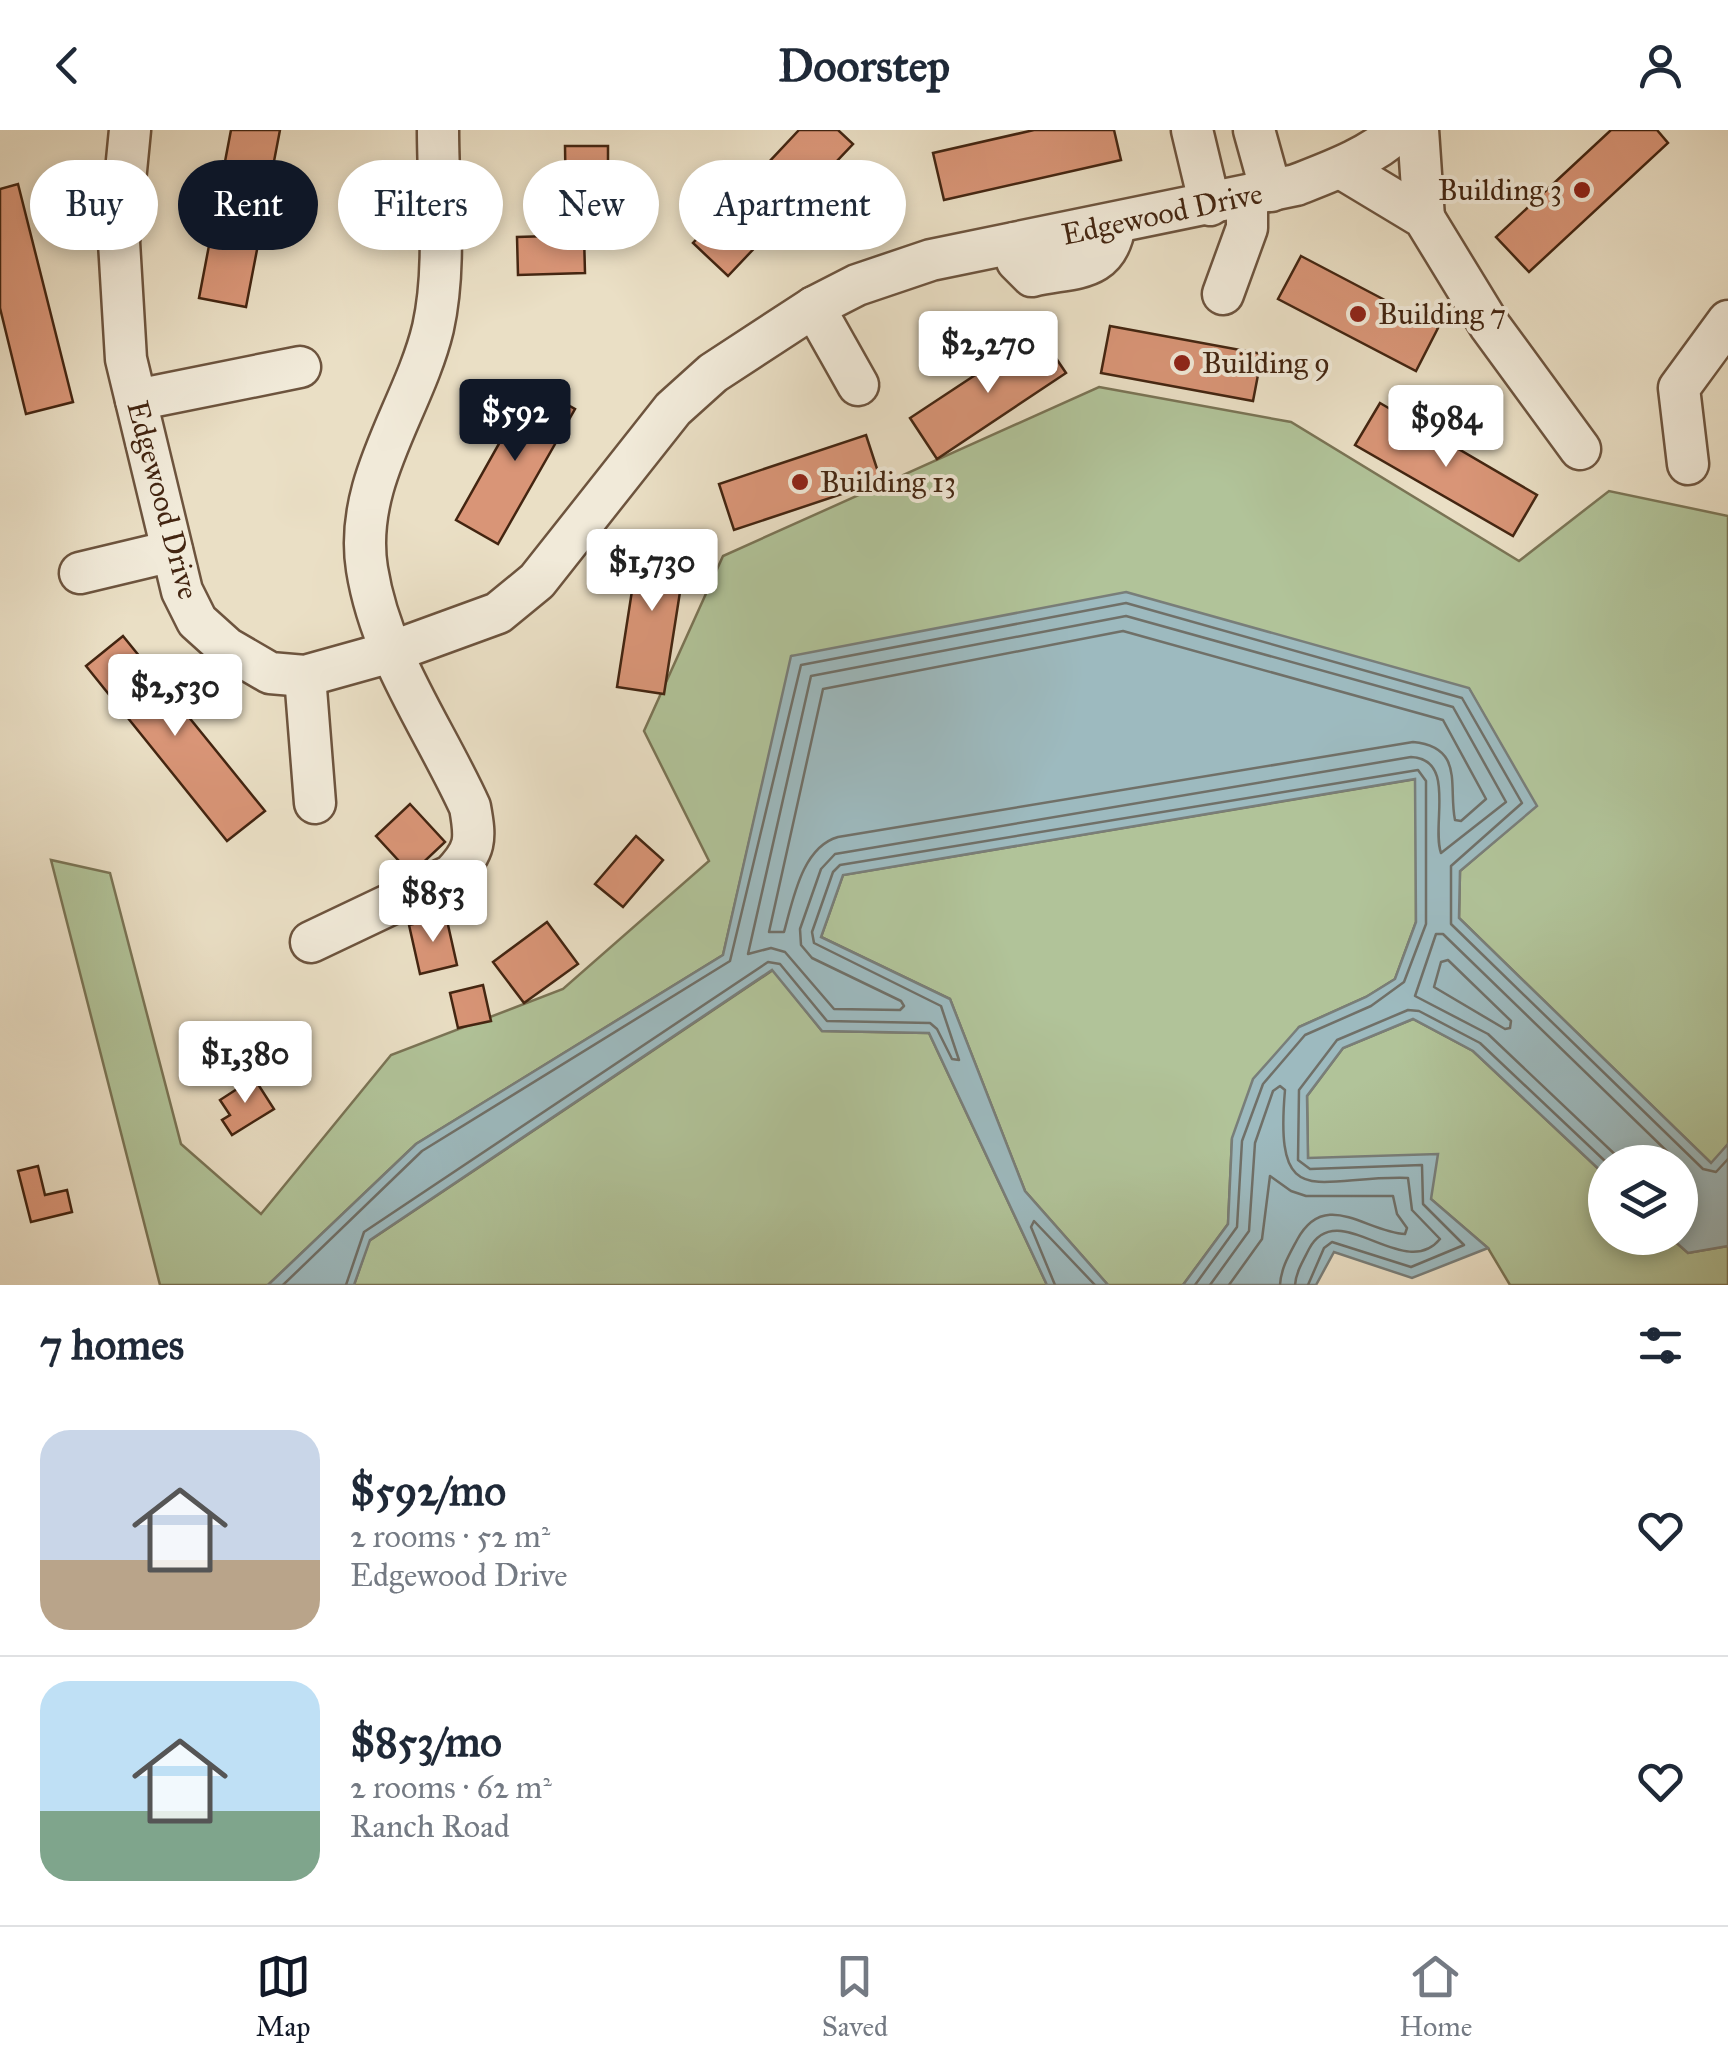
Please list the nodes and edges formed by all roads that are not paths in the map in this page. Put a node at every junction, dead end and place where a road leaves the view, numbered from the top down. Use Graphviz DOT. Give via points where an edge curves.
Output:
graph roads {
  1 [pos="130,130"];
  2 [pos="438,130"];
  3 [pos="1192,130"];
  4 [pos="1254,130"];
  5 [pos="1400,130"];
  6 [pos="1418,130"];
  7 [pos="1341,168"];
  8 [pos="1243,198"];
  9 [pos="1424,218"];
  10 [pos="1223,294"];
  11 [pos="814,307"];
  12 [pos="1728,322"];
  13 [pos="300,367"];
  14 [pos="858,386"];
  15 [pos="136,400"];
  16 [pos="1580,448"];
  17 [pos="1688,464"];
  18 [pos="172,550"];
  19 [pos="80,573"];
  20 [pos="391,652"];
  21 [pos="305,676"];
  22 [pos="315,803"];
  23 [pos="311,942"];
  1 -- 15 [label="street, Edgewood Drive" via="119,242 126,359"];
  2 -- 20 [label="street" via="439,296 424,358 372,495 367,537 370,583"];
  3 -- 8 [label="street"];
  4 -- 8 [label="street"];
  5 -- 7 [label="street, Edgewood Drive"];
  6 -- 9 [label="street"];
  7 -- 8 [label="street, Edgewood Drive"];
  7 -- 9 [label="street"];
  8 -- 10 [label="street" via="1247,228"];
  8 -- 11 [label="street, Edgewood Drive" via="931,260"];
  9 -- 16 [label="street" via="1490,326"];
  11 -- 14 [label="street"];
  11 -- 20 [label="street, Edgewood Drive" via="713,373 673,409 537,581 498,612"];
  12 -- 17 [label="street" via="1679,388"];
  13 -- 15 [label="street"];
  15 -- 18 [label="street, Edgewood Drive"];
  18 -- 19 [label="street"];
  18 -- 21 [label="street, Edgewood Drive" via="197,620 227,648 270,672"];
  20 -- 21 [label="street, Edgewood Drive"];
  20 -- 23 [label="street" via="470,806 470,856 452,875"];
  21 -- 22 [label="street"];
}
